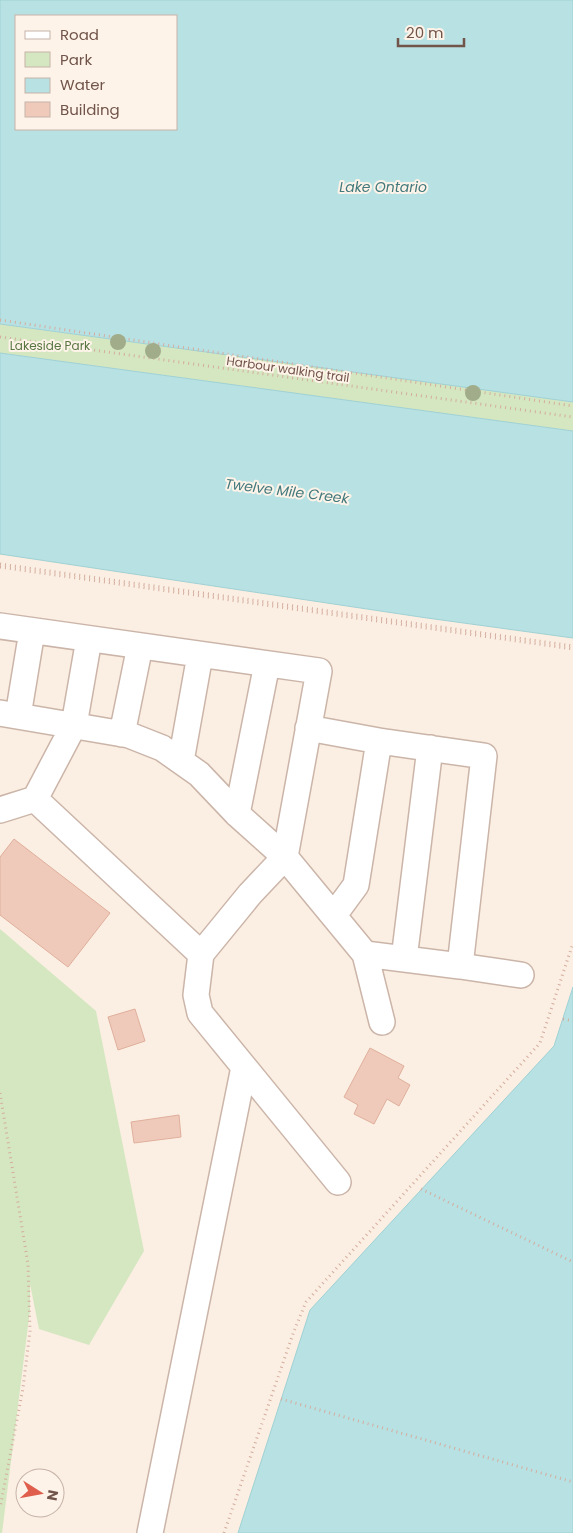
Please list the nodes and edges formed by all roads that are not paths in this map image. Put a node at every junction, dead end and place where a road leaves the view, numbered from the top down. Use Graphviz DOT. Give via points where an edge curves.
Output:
graph roads {
  1 [pos="0,626"];
  2 [pos="32,631"];
  3 [pos="89,639"];
  4 [pos="140,646"];
  5 [pos="200,655"];
  6 [pos="267,664"];
  7 [pos="9,715"];
  8 [pos="74,725"];
  9 [pos="308,728"];
  10 [pos="122,734"];
  11 [pos="379,741"];
  12 [pos="430,748"];
  13 [pos="181,761"];
  14 [pos="35,798"];
  15 [pos="0,810"];
  16 [pos="237,814"];
  17 [pos="284,857"];
  18 [pos="334,915"];
  19 [pos="201,954"];
  20 [pos="365,954"];
  21 [pos="404,959"];
  22 [pos="460,966"];
  23 [pos="521,975"];
  24 [pos="382,1022"];
  25 [pos="244,1067"];
  26 [pos="338,1182"];
  27 [pos="150,1533"];
  1 -- 2 [label="lane"];
  2 -- 3 [label="lane"];
  2 -- 7 [label="lane"];
  3 -- 4 [label="lane"];
  3 -- 8 [label="lane"];
  4 -- 5 [label="lane"];
  4 -- 10 [label="lane"];
  5 -- 6 [label="lane"];
  5 -- 13 [label="lane"];
  6 -- 9 [label="lane" via="319,671"];
  6 -- 16 [label="lane"];
  7 -- 8 [label="lane"];
  8 -- 10 [label="lane"];
  8 -- 14 [label="lane"];
  9 -- 11 [label="lane"];
  9 -- 17 [label="lane"];
  10 -- 13 [label="lane" via="162,748"];
  11 -- 12 [label="lane"];
  11 -- 18 [label="lane" via="356,885"];
  12 -- 21 [label="lane"];
  12 -- 22 [label="lane" via="484,756"];
  13 -- 16 [label="lane" via="199,774"];
  14 -- 15 [label="lane"];
  14 -- 19 [label="lane"];
  16 -- 17 [label="lane"];
  17 -- 18 [label="lane"];
  17 -- 19 [label="lane"];
  18 -- 20 [label="lane"];
  19 -- 25 [label="lane" via="196,995 200,1013"];
  20 -- 21 [label="lane"];
  20 -- 24 [label="lane"];
  21 -- 22 [label="lane"];
  22 -- 23 [label="lane"];
  25 -- 26 [label="lane"];
  25 -- 27 [label="lane"];
}
